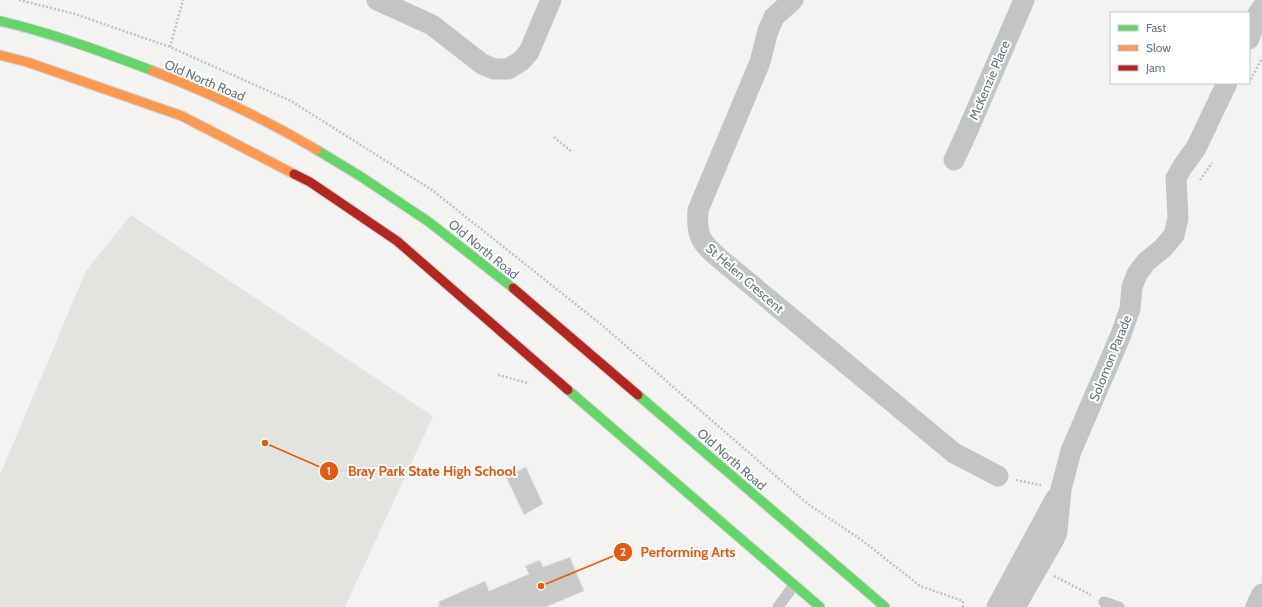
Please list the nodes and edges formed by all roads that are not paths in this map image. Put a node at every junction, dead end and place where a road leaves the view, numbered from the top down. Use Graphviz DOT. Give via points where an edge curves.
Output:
graph roads {
  1 [pos="377,0"];
  2 [pos="551,0"];
  3 [pos="794,0"];
  4 [pos="1024,0"];
  5 [pos="1262,8"];
  6 [pos="0,21"];
  7 [pos="1250,36"];
  8 [pos="0,55"];
  9 [pos="1227,84"];
  10 [pos="954,160"];
  11 [pos="998,476"];
  12 [pos="1061,489"];
  13 [pos="794,585"];
  14 [pos="1262,594"];
  15 [pos="1104,602"];
  16 [pos="778,607"];
  17 [pos="820,607"];
  18 [pos="885,607"];
  19 [pos="997,607"];
  20 [pos="1015,607"];
  21 [pos="1119,607"];
  22 [pos="1256,607"];
  1 -- 2 [label="street" via="432,25 482,64 501,69 521,62 529,52"];
  3 -- 11 [label="street, St Helen Crescent" via="774,17 768,31 760,62 698,210 699,235 706,247 720,259 954,453"];
  4 -- 10 [label="street, McKenzie Place"];
  5 -- 7 [label="street"];
  6 -- 18 [label="main road, Old North Road" via="103,52 179,81 248,112 360,176 429,222 491,270"];
  8 -- 13 [label="main road" via="182,116 310,182 397,241"];
  9 -- 12 [label="street, Solomon Parade" via="1196,148 1176,178 1178,218 1174,235 1137,274 1132,287 1130,309 1120,338 1071,451"];
  12 -- 19 [label="street, Solomon Parade"];
  12 -- 20 [label="street, Solomon Parade" via="1057,532"];
  13 -- 16 [label="lane"];
  13 -- 17 [label="main road"];
  14 -- 22 [label="street"];
  15 -- 21 [label="lane"];
}
